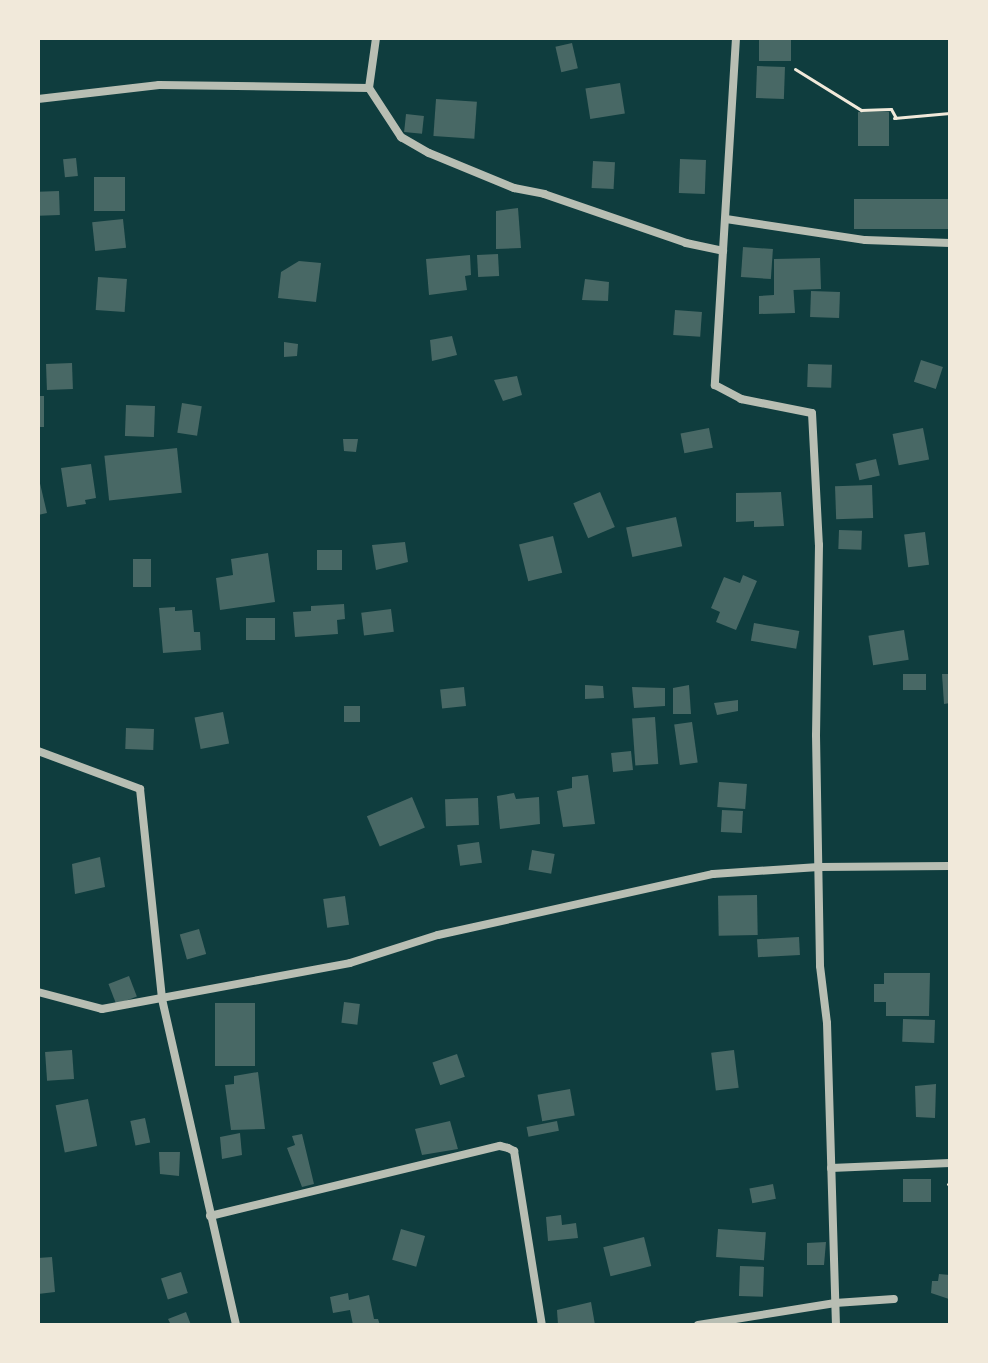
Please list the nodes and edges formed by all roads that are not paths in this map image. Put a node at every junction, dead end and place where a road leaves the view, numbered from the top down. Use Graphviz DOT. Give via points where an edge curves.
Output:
graph roads {
  1 [pos="376,38"];
  2 [pos="736,38"];
  3 [pos="369,88"];
  4 [pos="38,99"];
  5 [pos="726,219"];
  6 [pos="950,243"];
  7 [pos="723,251"];
  8 [pos="38,751"];
  9 [pos="950,866"];
  10 [pos="819,867"];
  11 [pos="38,992"];
  12 [pos="162,999"];
  13 [pos="950,1163"];
  14 [pos="831,1168"];
  15 [pos="210,1216"];
  16 [pos="894,1299"];
  17 [pos="835,1303"];
  18 [pos="236,1325"];
  19 [pos="542,1325"];
  20 [pos="698,1325"];
  21 [pos="836,1325"];
  1 -- 3 [label="street"];
  2 -- 5 [label="street"];
  3 -- 4 [label="street" via="159,85"];
  3 -- 7 [label="street" via="401,137 429,153 514,188"];
  5 -- 6 [label="street" via="851,239"];
  5 -- 7 [label="street"];
  7 -- 10 [label="street" via="715,385 741,399 812,413 819,545"];
  8 -- 12 [label="street" via="140,789"];
  9 -- 10 [label="street"];
  10 -- 12 [label="street" via="713,874 438,935 350,963"];
  10 -- 14 [label="street"];
  11 -- 12 [label="street" via="102,1009"];
  12 -- 15 [label="street"];
  13 -- 14 [label="street"];
  14 -- 17 [label="street"];
  15 -- 18 [label="street"];
  15 -- 19 [label="street" via="508,1148 514,1151"];
  16 -- 17 [label="street"];
  17 -- 20 [label="street"];
  17 -- 21 [label="street"];
}
